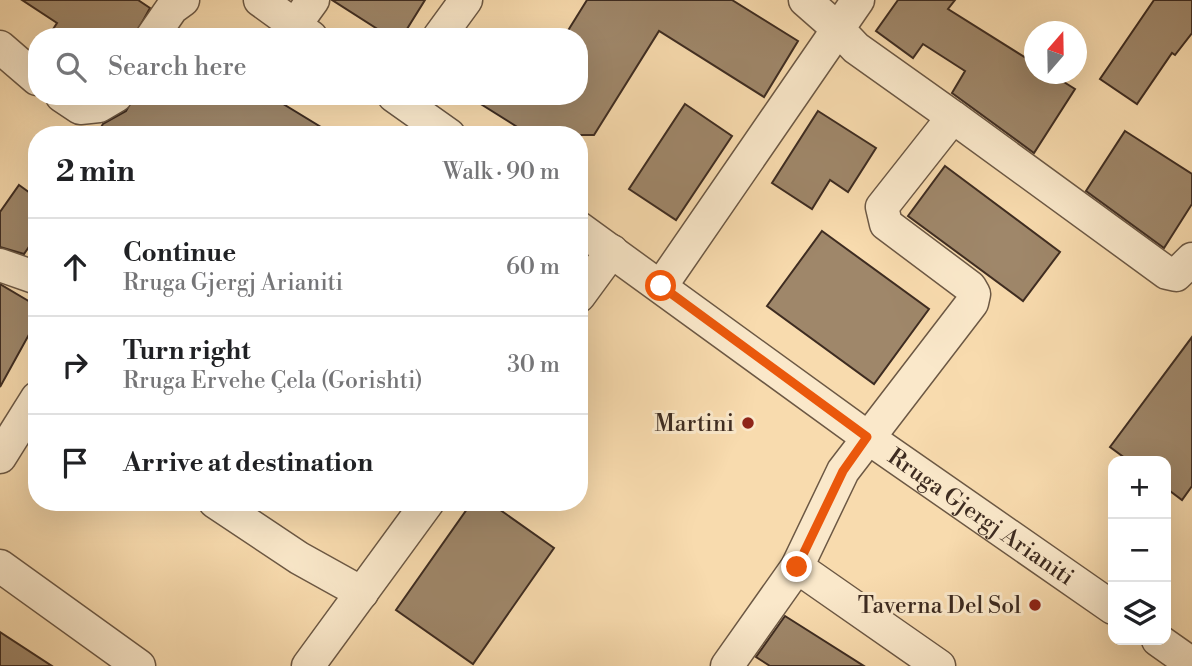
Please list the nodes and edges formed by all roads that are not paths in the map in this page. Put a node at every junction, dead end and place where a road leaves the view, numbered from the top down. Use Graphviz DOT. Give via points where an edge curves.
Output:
graph roads {
  1 [pos="183,0"];
  2 [pos="260,0"];
  3 [pos="313,0"];
  4 [pos="466,0"];
  5 [pos="805,0"];
  6 [pos="858,0"];
  7 [pos="158,28"];
  8 [pos="299,28"];
  9 [pos="304,28"];
  10 [pos="446,28"];
  11 [pos="838,29"];
  12 [pos="0,47"];
  13 [pos="28,71"];
  14 [pos="76,105"];
  15 [pos="101,105"];
  16 [pos="407,105"];
  17 [pos="953,117"];
  18 [pos="437,126"];
  19 [pos="588,234"];
  20 [pos="612,251"];
  21 [pos="1192,260"];
  22 [pos="0,265"];
  23 [pos="28,275"];
  24 [pos="588,284"];
  25 [pos="661,286"];
  26 [pos="28,412"];
  27 [pos="867,437"];
  28 [pos="0,457"];
  29 [pos="228,511"];
  30 [pos="421,511"];
  31 [pos="0,566"];
  32 [pos="797,567"];
  33 [pos="362,593"];
  34 [pos="1108,605"];
  35 [pos="1165,645"];
  36 [pos="1192,664"];
  37 [pos="139,666"];
  38 [pos="308,666"];
  39 [pos="727,666"];
  40 [pos="939,666"];
  1 -- 7 [label="street"];
  2 -- 8 [label="street"];
  3 -- 9 [label="street"];
  4 -- 10 [label="street"];
  5 -- 11 [label="street"];
  6 -- 11 [label="street"];
  11 -- 17 [label="street" via="856,48"];
  11 -- 25 [label="street"];
  12 -- 13 [label="street"];
  14 -- 15 [label="street"];
  16 -- 18 [label="street"];
  17 -- 21 [label="street" via="1167,273 1176,275"];
  17 -- 27 [label="street" via="883,206 882,215 886,224 970,287 972,303"];
  19 -- 20 [label="street, Rruga Gjergj Arianiti"];
  20 -- 24 [label="street"];
  20 -- 25 [label="street, Rruga Gjergj Arianiti"];
  22 -- 23 [label="street"];
  25 -- 27 [label="street, Rruga Gjergj Arianiti"];
  26 -- 28 [label="street"];
  27 -- 32 [label="street" via="843,471"];
  27 -- 34 [label="street, Rruga Gjergj Arianiti"];
  29 -- 33 [label="street"];
  30 -- 33 [label="street"];
  31 -- 37 [label="street"];
  32 -- 39 [label="street"];
  32 -- 40 [label="street"];
  33 -- 38 [label="street"];
  35 -- 36 [label="street"];
}
